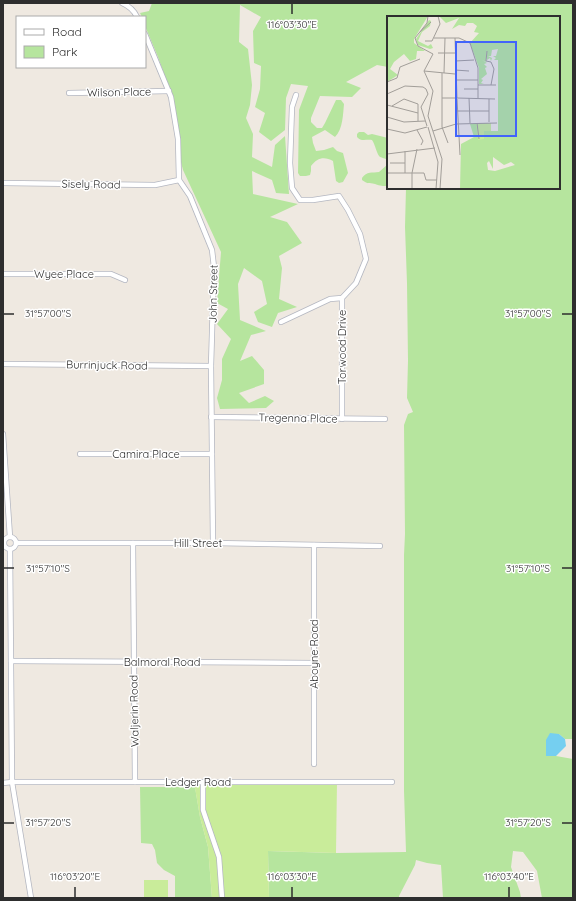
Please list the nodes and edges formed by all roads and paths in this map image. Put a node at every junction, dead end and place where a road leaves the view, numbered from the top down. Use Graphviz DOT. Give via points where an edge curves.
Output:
graph roads {
  1 [pos="122,3"];
  2 [pos="136,16"];
  3 [pos="146,36"];
  4 [pos="169,91"];
  5 [pos="68,93"];
  6 [pos="296,94"];
  7 [pos="179,180"];
  8 [pos="3,183"];
  9 [pos="3,274"];
  10 [pos="125,280"];
  11 [pos="342,298"];
  12 [pos="281,322"];
  13 [pos="3,364"];
  14 [pos="211,366"];
  15 [pos="211,417"];
  16 [pos="342,419"];
  17 [pos="385,419"];
  18 [pos="3,434"];
  19 [pos="80,454"];
  20 [pos="212,454"];
  21 [pos="10,537"];
  22 [pos="4,543"];
  23 [pos="133,543"];
  24 [pos="213,543"];
  25 [pos="16,544"];
  26 [pos="314,545"];
  27 [pos="380,546"];
  28 [pos="10,549"];
  29 [pos="11,661"];
  30 [pos="134,662"];
  31 [pos="314,662"];
  32 [pos="314,764"];
  33 [pos="12,782"];
  34 [pos="135,782"];
  35 [pos="203,782"];
  36 [pos="392,782"];
  37 [pos="3,783"];
  38 [pos="32,898"];
  39 [pos="222,898"];
  1 -- 2 [label="street" via="130,7"];
  3 -- 4 [label="street"];
  4 -- 5 [label="street, Wilson Place"];
  4 -- 7 [label="street" via="178,139"];
  6 -- 11 [label="street, Torwood Drive" via="292,107 292,188 300,200 339,196 360,234 366,259 356,283"];
  7 -- 8 [label="street, Sisely Road" via="155,185"];
  7 -- 14 [label="street, John Street" via="190,196 212,250 214,267"];
  9 -- 10 [label="street, Wyee Place" via="111,274"];
  11 -- 12 [label="street" via="330,299"];
  11 -- 16 [label="street, Torwood Drive"];
  13 -- 14 [label="street, Burrinjuck Road"];
  14 -- 15 [label="street, John Street"];
  15 -- 16 [label="street, Tregenna Place"];
  15 -- 20 [label="street, John Street"];
  16 -- 17 [label="street, Tregenna Place"];
  18 -- 21 [label="street"];
  19 -- 20 [label="street, Camira Place"];
  20 -- 24 [label="street, John Street"];
  21 -- 22 [label="street"];
  21 -- 25 [label="street"];
  22 -- 28 [label="street"];
  23 -- 24 [label="street, Hill Street"];
  23 -- 25 [label="street, Hill Street"];
  23 -- 30 [label="street, Waljerin Road"];
  24 -- 26 [label="street, Hill Street"];
  25 -- 28 [label="street"];
  26 -- 27 [label="street, Hill Street"];
  26 -- 31 [label="street, Aboyne Road"];
  28 -- 29 [label="street"];
  29 -- 30 [label="street, Balmoral Road"];
  29 -- 33 [label="street"];
  30 -- 31 [label="street, Balmoral Road"];
  30 -- 34 [label="street, Waljerin Road"];
  31 -- 32 [label="street, Aboyne Road"];
  33 -- 34 [label="street, Ledger Road"];
  33 -- 37 [label="street, Ledger Road"];
  33 -- 38 [label="street"];
  34 -- 35 [label="street, Ledger Road"];
  35 -- 36 [label="street, Ledger Road"];
  35 -- 39 [label="street" via="203,810 219,858"];
}
